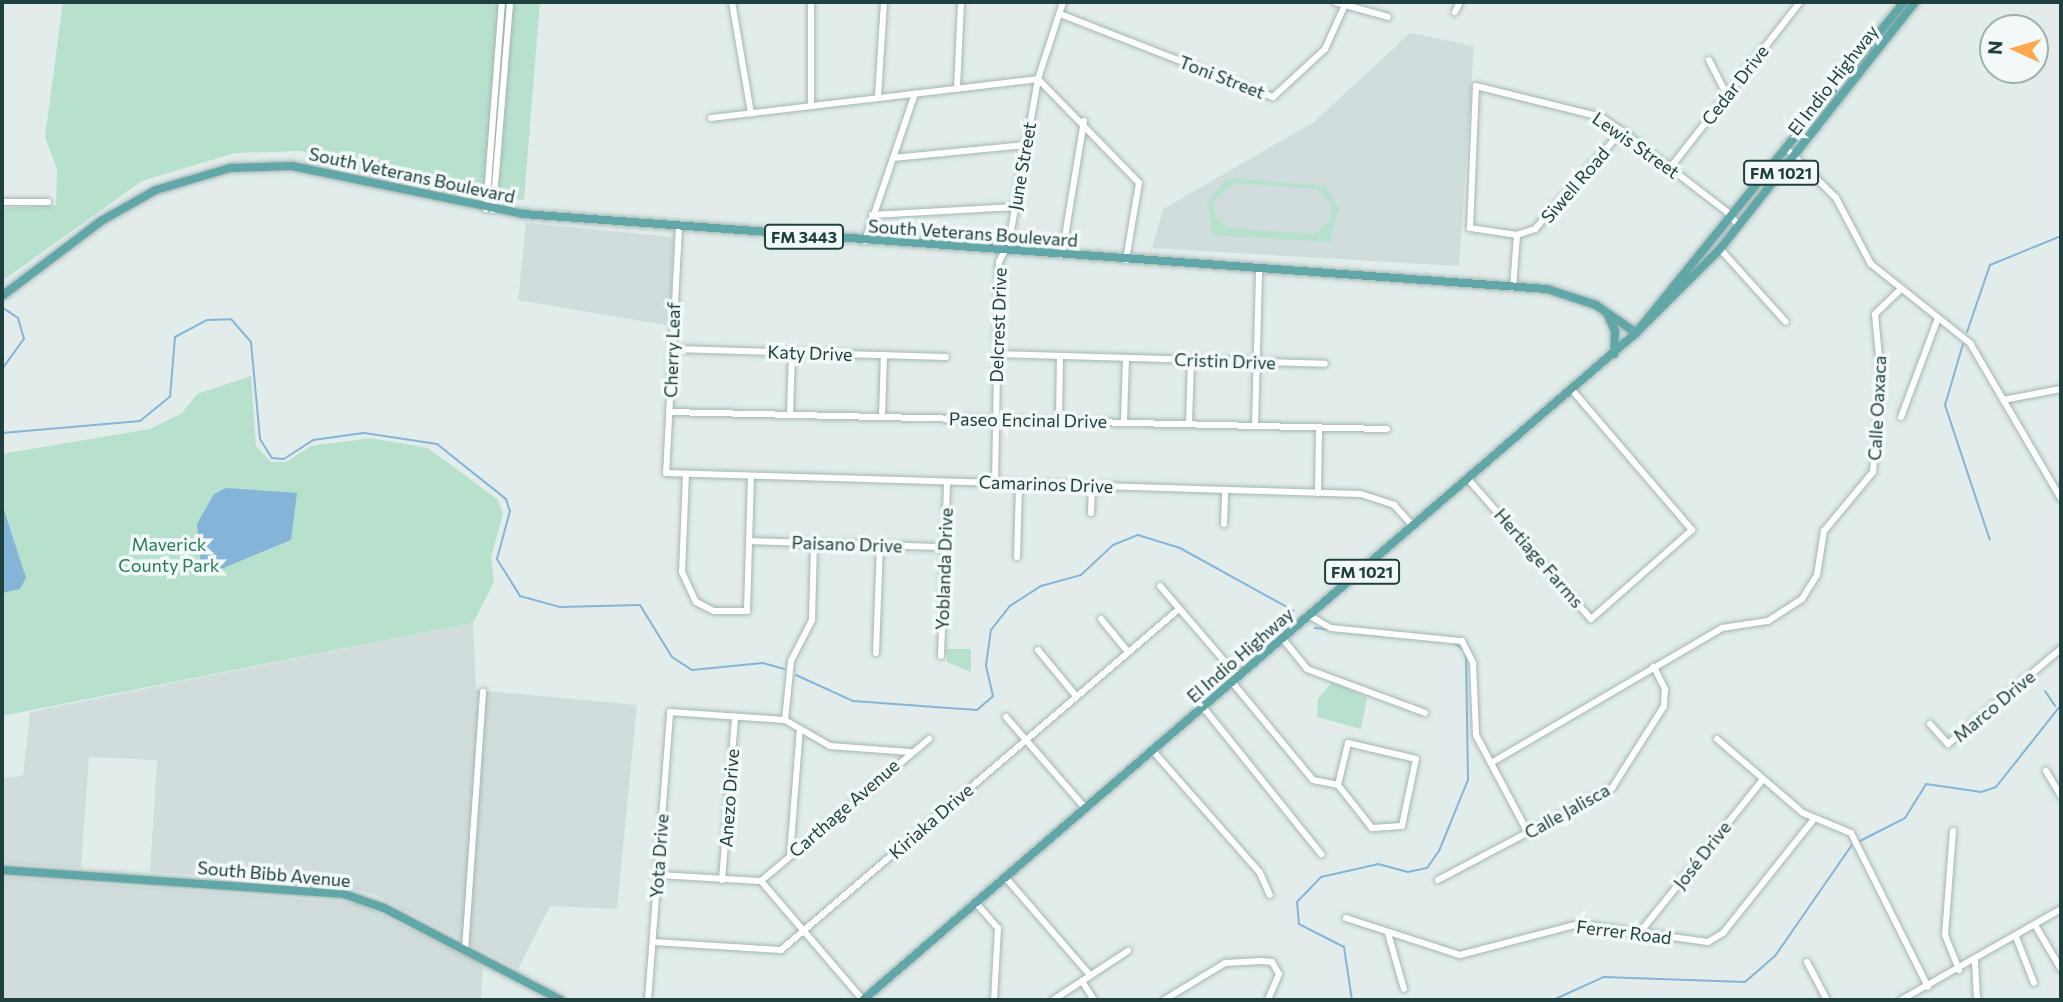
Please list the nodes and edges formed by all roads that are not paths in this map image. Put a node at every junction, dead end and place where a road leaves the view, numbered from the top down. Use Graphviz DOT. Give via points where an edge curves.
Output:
graph roads {
  1 [pos="502,2"];
  2 [pos="510,2"];
  3 [pos="732,2"];
  4 [pos="811,2"];
  5 [pos="884,2"];
  6 [pos="961,2"];
  7 [pos="1063,2"];
  8 [pos="1335,2"];
  9 [pos="1460,2"];
  10 [pos="1800,2"];
  11 [pos="1904,2"];
  12 [pos="1914,2"];
  13 [pos="1345,5"];
  14 [pos="1455,12"];
  15 [pos="1060,14"];
  16 [pos="1388,17"];
  17 [pos="504,31"];
  18 [pos="1709,60"];
  19 [pos="1038,79"];
  20 [pos="499,84"];
  21 [pos="957,88"];
  22 [pos="915,93"];
  23 [pos="1727,95"];
  24 [pos="878,97"];
  25 [pos="811,106"];
  26 [pos="751,113"];
  27 [pos="711,118"];
  28 [pos="1084,121"];
  29 [pos="1622,131"];
  30 [pos="490,144"];
  31 [pos="499,144"];
  32 [pos="1026,145"];
  33 [pos="1791,152"];
  34 [pos="893,158"];
  35 [pos="1670,168"];
  36 [pos="48,201"];
  37 [pos="2,202"];
  38 [pos="1015,207"];
  39 [pos="490,210"];
  40 [pos="872,215"];
  41 [pos="1736,223"];
  42 [pos="679,226"];
  43 [pos="1517,235"];
  44 [pos="865,241"];
  45 [pos="1720,249"];
  46 [pos="1003,252"];
  47 [pos="1062,255"];
  48 [pos="1126,260"];
  49 [pos="1259,271"];
  50 [pos="1513,288"];
  51 [pos="1901,289"];
  52 [pos="2,296"];
  53 [pos="1605,310"];
  54 [pos="1938,318"];
  55 [pos="1786,322"];
  56 [pos="1636,333"];
  57 [pos="674,349"];
  58 [pos="792,352"];
  59 [pos="997,354"];
  60 [pos="1614,354"];
  61 [pos="884,355"];
  62 [pos="1060,356"];
  63 [pos="946,357"];
  64 [pos="1126,358"];
  65 [pos="1191,360"];
  66 [pos="1256,362"];
  67 [pos="1325,364"];
  68 [pos="2061,389"];
  69 [pos="1572,390"];
  70 [pos="2003,400"];
  71 [pos="669,412"];
  72 [pos="790,415"];
  73 [pos="882,417"];
  74 [pos="1901,417"];
  75 [pos="996,418"];
  76 [pos="1059,419"];
  77 [pos="1124,421"];
  78 [pos="1189,423"];
  79 [pos="1255,425"];
  80 [pos="1319,427"];
  81 [pos="1387,429"];
  82 [pos="666,473"];
  83 [pos="686,474"];
  84 [pos="751,476"];
  85 [pos="1468,480"];
  86 [pos="947,482"];
  87 [pos="995,483"];
  88 [pos="1018,484"];
  89 [pos="1092,486"];
  90 [pos="2059,490"];
  91 [pos="1225,491"];
  92 [pos="1318,493"];
  93 [pos="2061,499"];
  94 [pos="1091,513"];
  95 [pos="1224,523"];
  96 [pos="1413,526"];
  97 [pos="750,541"];
  98 [pos="814,543"];
  99 [pos="880,545"];
  100 [pos="944,547"];
  101 [pos="1017,557"];
  102 [pos="1160,586"];
  103 [pos="1179,609"];
  104 [pos="1310,616"];
  105 [pos="1101,619"];
  106 [pos="1283,639"];
  107 [pos="2061,649"];
  108 [pos="1038,650"];
  109 [pos="1128,652"];
  110 [pos="876,653"];
  111 [pos="942,656"];
  112 [pos="1654,667"];
  113 [pos="1235,680"];
  114 [pos="484,692"];
  115 [pos="1076,696"];
  116 [pos="1203,707"];
  117 [pos="1425,713"];
  118 [pos="735,717"];
  119 [pos="1006,717"];
  120 [pos="785,720"];
  121 [pos="1930,723"];
  122 [pos="800,729"];
  123 [pos="929,739"];
  124 [pos="1717,739"];
  125 [pos="1026,740"];
  126 [pos="1153,751"];
  127 [pos="910,752"];
  128 [pos="1491,763"];
  129 [pos="2046,771"];
  130 [pos="1763,779"];
  131 [pos="1338,785"];
  132 [pos="2061,796"];
  133 [pos="1085,808"];
  134 [pos="1814,819"];
  135 [pos="1952,831"];
  136 [pos="1528,833"];
  137 [pos="1321,854"];
  138 [pos="790,855"];
  139 [pos="2,870"];
  140 [pos="657,876"];
  141 [pos="1006,877"];
  142 [pos="722,880"];
  143 [pos="1438,880"];
  144 [pos="761,881"];
  145 [pos="1270,895"];
  146 [pos="976,902"];
  147 [pos="2061,909"];
  148 [pos="1346,918"];
  149 [pos="2035,925"];
  150 [pos="804,931"];
  151 [pos="1641,931"];
  152 [pos="1388,933"];
  153 [pos="2016,937"];
  154 [pos="653,942"];
  155 [pos="465,950"];
  156 [pos="1128,951"];
  157 [pos="1975,961"];
  158 [pos="1807,962"];
  159 [pos="1959,970"];
  160 [pos="2061,970"];
  161 [pos="1090,975"];
  162 [pos="1082,981"];
  163 [pos="2034,984"];
  164 [pos="1928,987"];
  165 [pos="1404,989"];
  166 [pos="561,1000"];
  167 [pos="648,1000"];
  168 [pos="863,1000"];
  169 [pos="994,1000"];
  170 [pos="1053,1000"];
  171 [pos="1094,1000"];
  172 [pos="1164,1000"];
  173 [pos="1268,1000"];
  174 [pos="1827,1000"];
  175 [pos="1901,1000"];
  176 [pos="1977,1000"];
  1 -- 17 [label="street"];
  2 -- 17 [label="street"];
  3 -- 26 [label="street"];
  4 -- 25 [label="street"];
  5 -- 24 [label="street"];
  6 -- 21 [label="street"];
  7 -- 15 [label="street, June Street"];
  8 -- 13 [label="street"];
  9 -- 14 [label="street"];
  10 -- 23 [label="street, Cedar Drive"];
  11 -- 33 [label="main road, El Indio Highway / FM 1021"];
  12 -- 33 [label="main road, El Indio Highway / FM 1021"];
  13 -- 15 [label="street, Toni Street" via="1325,49 1273,97"];
  13 -- 16 [label="street"];
  15 -- 19 [label="street, June Street"];
  17 -- 20 [label="street"];
  18 -- 23 [label="street"];
  19 -- 21 [label="street"];
  19 -- 28 [label="street"];
  19 -- 32 [label="street, June Street"];
  20 -- 30 [label="street"];
  20 -- 31 [label="street"];
  21 -- 22 [label="street"];
  22 -- 24 [label="street"];
  22 -- 34 [label="street"];
  23 -- 35 [label="street, Cedar Drive"];
  24 -- 25 [label="street"];
  25 -- 26 [label="street"];
  26 -- 27 [label="street"];
  28 -- 47 [label="street"];
  28 -- 48 [label="street" via="1139,183"];
  29 -- 35 [label="street, Lewis Street"];
  29 -- 43 [label="street, Siwell Road" via="1554,213"];
  29 -- 43 [label="street, Lewis Street" via="1586,110 1476,86 1470,228"];
  30 -- 31 [label="street"];
  30 -- 39 [label="street"];
  31 -- 39 [label="street"];
  32 -- 34 [label="street"];
  32 -- 38 [label="street, June Street"];
  33 -- 41 [label="main road, El Indio Highway / FM 1021"];
  33 -- 51 [label="street" via="1836,198 1868,261"];
  34 -- 40 [label="street"];
  35 -- 41 [label="street, Lewis Street"];
  36 -- 37 [label="street"];
  38 -- 40 [label="street"];
  38 -- 46 [label="street, June Street"];
  39 -- 42 [label="main road, South Veterans Boulevard / FM 3443"];
  39 -- 52 [label="main road, South Veterans Boulevard / FM 3443" via="313,170 230,169 179,180 122,206"];
  40 -- 44 [label="street"];
  41 -- 45 [label="main road, El Indio Highway / FM 1021"];
  41 -- 56 [label="main road, El Indio Highway / FM 1021"];
  42 -- 44 [label="main road, South Veterans Boulevard / FM 3443"];
  42 -- 57 [label="street, Cherry Leaf"];
  43 -- 50 [label="street"];
  44 -- 46 [label="main road, South Veterans Boulevard / FM 3443"];
  45 -- 55 [label="street"];
  45 -- 56 [label="main road, El Indio Highway / FM 1021"];
  46 -- 47 [label="main road, South Veterans Boulevard / FM 3443"];
  46 -- 59 [label="street, Delcrest Drive"];
  47 -- 48 [label="main road, South Veterans Boulevard / FM 3443"];
  48 -- 49 [label="main road, South Veterans Boulevard / FM 3443"];
  49 -- 50 [label="main road, South Veterans Boulevard / FM 3443"];
  49 -- 66 [label="street"];
  50 -- 53 [label="main road, South Veterans Boulevard / FM 3443" via="1562,292"];
  51 -- 54 [label="street"];
  51 -- 112 [label="street, Calle Oaxaca" via="1875,314 1881,379 1873,472 1824,531 1808,592 1768,621 1732,623"];
  53 -- 56 [label="main road, South Veterans Boulevard / FM 3443"];
  53 -- 60 [label="main road" via="1615,331"];
  54 -- 70 [label="street" via="1970,343"];
  54 -- 74 [label="street"];
  56 -- 60 [label="main road, El Indio Highway / FM 1021"];
  57 -- 58 [label="street, Katy Drive"];
  57 -- 71 [label="street, Cherry Leaf"];
  58 -- 61 [label="street, Katy Drive"];
  58 -- 72 [label="street"];
  59 -- 62 [label="street, Cristin Drive"];
  59 -- 75 [label="street, Delcrest Drive"];
  60 -- 69 [label="main road, El Indio Highway / FM 1021"];
  61 -- 63 [label="street, Katy Drive"];
  61 -- 73 [label="street"];
  62 -- 64 [label="street, Cristin Drive"];
  62 -- 76 [label="street"];
  64 -- 65 [label="street, Cristin Drive"];
  64 -- 77 [label="street"];
  65 -- 66 [label="street, Cristin Drive"];
  65 -- 78 [label="street"];
  66 -- 67 [label="street, Cristin Drive"];
  66 -- 79 [label="street"];
  68 -- 70 [label="street"];
  69 -- 85 [label="main road, El Indio Highway / FM 1021"];
  69 -- 85 [label="street, Hertiage Farms" via="1692,530 1591,619"];
  70 -- 90 [label="street"];
  71 -- 72 [label="street, Paseo Encinal Drive"];
  71 -- 82 [label="street, Cherry Leaf"];
  72 -- 73 [label="street, Paseo Encinal Drive"];
  73 -- 75 [label="street, Paseo Encinal Drive"];
  75 -- 76 [label="street, Paseo Encinal Drive"];
  75 -- 87 [label="street, Delcrest Drive"];
  76 -- 77 [label="street, Paseo Encinal Drive"];
  77 -- 78 [label="street, Paseo Encinal Drive"];
  78 -- 79 [label="street, Paseo Encinal Drive"];
  79 -- 80 [label="street, Paseo Encinal Drive"];
  80 -- 81 [label="street, Paseo Encinal Drive"];
  80 -- 92 [label="street"];
  82 -- 83 [label="street, Camarinos Drive"];
  83 -- 84 [label="street, Camarinos Drive"];
  83 -- 97 [label="street" via="680,552 685,583 703,608 747,611"];
  84 -- 86 [label="street, Camarinos Drive"];
  84 -- 97 [label="street"];
  85 -- 96 [label="main road, El Indio Highway / FM 1021"];
  86 -- 87 [label="street, Camarinos Drive"];
  86 -- 100 [label="street, Yoblanda Drive"];
  87 -- 88 [label="street, Camarinos Drive"];
  88 -- 89 [label="street, Camarinos Drive"];
  88 -- 101 [label="street"];
  89 -- 91 [label="street, Camarinos Drive"];
  89 -- 94 [label="street"];
  90 -- 93 [label="street"];
  91 -- 92 [label="street, Camarinos Drive"];
  91 -- 95 [label="street"];
  92 -- 96 [label="street, Camarinos Drive" via="1378,496"];
  96 -- 104 [label="main road, El Indio Highway / FM 1021"];
  97 -- 98 [label="street, Paisano Drive"];
  98 -- 99 [label="street, Paisano Drive"];
  98 -- 120 [label="street" via="812,620 791,661"];
  99 -- 100 [label="street, Paisano Drive"];
  99 -- 110 [label="street"];
  100 -- 111 [label="street, Yoblanda Drive"];
  102 -- 103 [label="street"];
  103 -- 109 [label="street, Kiriaka Drive"];
  103 -- 113 [label="street"];
  104 -- 106 [label="main road, El Indio Highway / FM 1021"];
  104 -- 128 [label="street" via="1331,628 1447,635 1471,651 1476,735"];
  105 -- 109 [label="street"];
  106 -- 113 [label="main road, El Indio Highway / FM 1021"];
  106 -- 117 [label="street" via="1307,669"];
  107 -- 121 [label="street, Marco Drive" via="1948,744"];
  108 -- 115 [label="street"];
  109 -- 115 [label="street, Kiriaka Drive"];
  112 -- 128 [label="street, Calle Oaxaca"];
  112 -- 136 [label="street, Calle Jalisca" via="1665,690 1664,706 1618,782"];
  113 -- 116 [label="main road, El Indio Highway / FM 1021"];
  113 -- 131 [label="street" via="1313,780"];
  114 -- 155 [label="street"];
  115 -- 125 [label="street, Kiriaka Drive"];
  116 -- 126 [label="main road, El Indio Highway / FM 1021"];
  116 -- 137 [label="street"];
  118 -- 120 [label="street"];
  118 -- 140 [label="street, Yota Drive" via="670,712"];
  118 -- 142 [label="street, Anezo Drive"];
  119 -- 125 [label="street"];
  120 -- 122 [label="street"];
  122 -- 127 [label="street" via="830,746"];
  122 -- 138 [label="street"];
  123 -- 127 [label="street, Carthage Avenue"];
  124 -- 130 [label="street"];
  125 -- 133 [label="street"];
  125 -- 150 [label="street, Kiriaka Drive"];
  126 -- 133 [label="main road, El Indio Highway / FM 1021"];
  126 -- 145 [label="street" via="1260,873"];
  127 -- 138 [label="street, Carthage Avenue"];
  128 -- 136 [label="street"];
  129 -- 132 [label="street"];
  130 -- 134 [label="street"];
  130 -- 151 [label="street, José Drive"];
  131 -- 131 [label="street" via="1372,828 1391,830 1402,826 1416,760 1348,743"];
  133 -- 141 [label="main road, El Indio Highway / FM 1021"];
  134 -- 151 [label="street, Ferrer Road" via="1716,939"];
  134 -- 164 [label="street" via="1854,838"];
  135 -- 159 [label="street" via="1945,935"];
  136 -- 143 [label="street, Calle Jalisca"];
  138 -- 144 [label="street, Carthage Avenue"];
  139 -- 155 [label="main road, South Bibb Avenue" via="344,894"];
  140 -- 142 [label="street"];
  140 -- 154 [label="street, Yota Drive"];
  141 -- 146 [label="main road, El Indio Highway / FM 1021"];
  141 -- 161 [label="street"];
  142 -- 144 [label="street"];
  144 -- 150 [label="street"];
  146 -- 168 [label="main road, El Indio Highway / FM 1021"];
  146 -- 169 [label="street" via="998,928"];
  147 -- 149 [label="street"];
  148 -- 152 [label="street, Ferrer Road"];
  149 -- 153 [label="street"];
  149 -- 160 [label="street"];
  150 -- 154 [label="street, Kiriaka Drive" via="776,951"];
  150 -- 168 [label="street"];
  151 -- 152 [label="street, Ferrer Road" via="1578,924 1460,955"];
  152 -- 165 [label="street"];
  153 -- 157 [label="street"];
  153 -- 163 [label="street"];
  154 -- 167 [label="street, Yota Drive"];
  155 -- 166 [label="main road, South Bibb Avenue"];
  156 -- 161 [label="street"];
  157 -- 159 [label="street"];
  157 -- 176 [label="street"];
  158 -- 174 [label="street"];
  159 -- 164 [label="street"];
  161 -- 162 [label="street"];
  162 -- 170 [label="street"];
  162 -- 171 [label="street"];
  164 -- 175 [label="street"];
  172 -- 173 [label="street" via="1225,963 1272,962 1279,974"];
}
